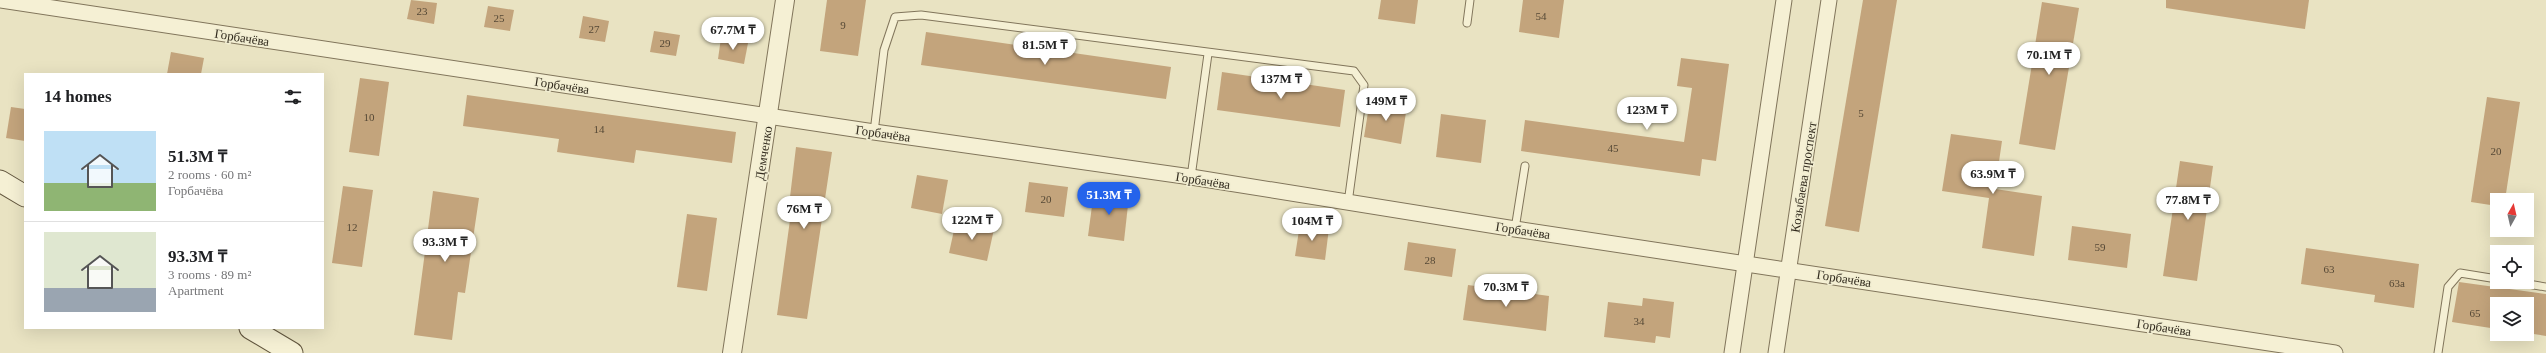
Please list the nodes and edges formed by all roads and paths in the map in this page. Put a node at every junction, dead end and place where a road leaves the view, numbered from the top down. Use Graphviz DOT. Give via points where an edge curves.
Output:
graph roads {
  1 [pos="0,0"];
  2 [pos="785,0"];
  3 [pos="1470,0"];
  4 [pos="1784,0"];
  5 [pos="1830,0"];
  6 [pos="1467,23"];
  7 [pos="1208,54"];
  8 [pos="768,116"];
  9 [pos="874,132"];
  10 [pos="1525,166"];
  11 [pos="1191,178"];
  12 [pos="0,182"];
  13 [pos="24,195"];
  14 [pos="1348,203"];
  15 [pos="1515,229"];
  16 [pos="1746,264"];
  17 [pos="1789,270"];
  18 [pos="2490,278"];
  19 [pos="2534,285"];
  20 [pos="2546,287"];
  21 [pos="252,329"];
  22 [pos="292,353"];
  23 [pos="732,353"];
  24 [pos="1732,353"];
  25 [pos="1776,353"];
  26 [pos="2335,353"];
  27 [pos="2438,353"];
  1 -- 8 [label="street, Горбачёва"];
  2 -- 8 [label="street, Демченко"];
  3 -- 6 [label="lane"];
  4 -- 16 [label="street"];
  5 -- 17 [label="street, Козыбаева проспект"];
  7 -- 9 [label="lane" via="921,15 894,17 884,50"];
  7 -- 11 [label="lane"];
  7 -- 14 [label="lane" via="1354,71 1364,85"];
  8 -- 9 [label="street, Горбачёва"];
  8 -- 23 [label="street, Демченко"];
  9 -- 11 [label="street, Горбачёва"];
  10 -- 15 [label="lane"];
  11 -- 14 [label="street, Горбачёва"];
  12 -- 13 [label="main road"];
  14 -- 15 [label="street, Горбачёва"];
  15 -- 16 [label="street, Горбачёва"];
  16 -- 17 [label="street, Горбачёва"];
  16 -- 24 [label="street"];
  17 -- 25 [label="street, Козыбаева проспект"];
  17 -- 26 [label="street, Горбачёва"];
  18 -- 27 [label="lane" via="2460,273 2448,287"];
  19 -- 20 [label="lane"];
  21 -- 22 [label="main road"];
}
